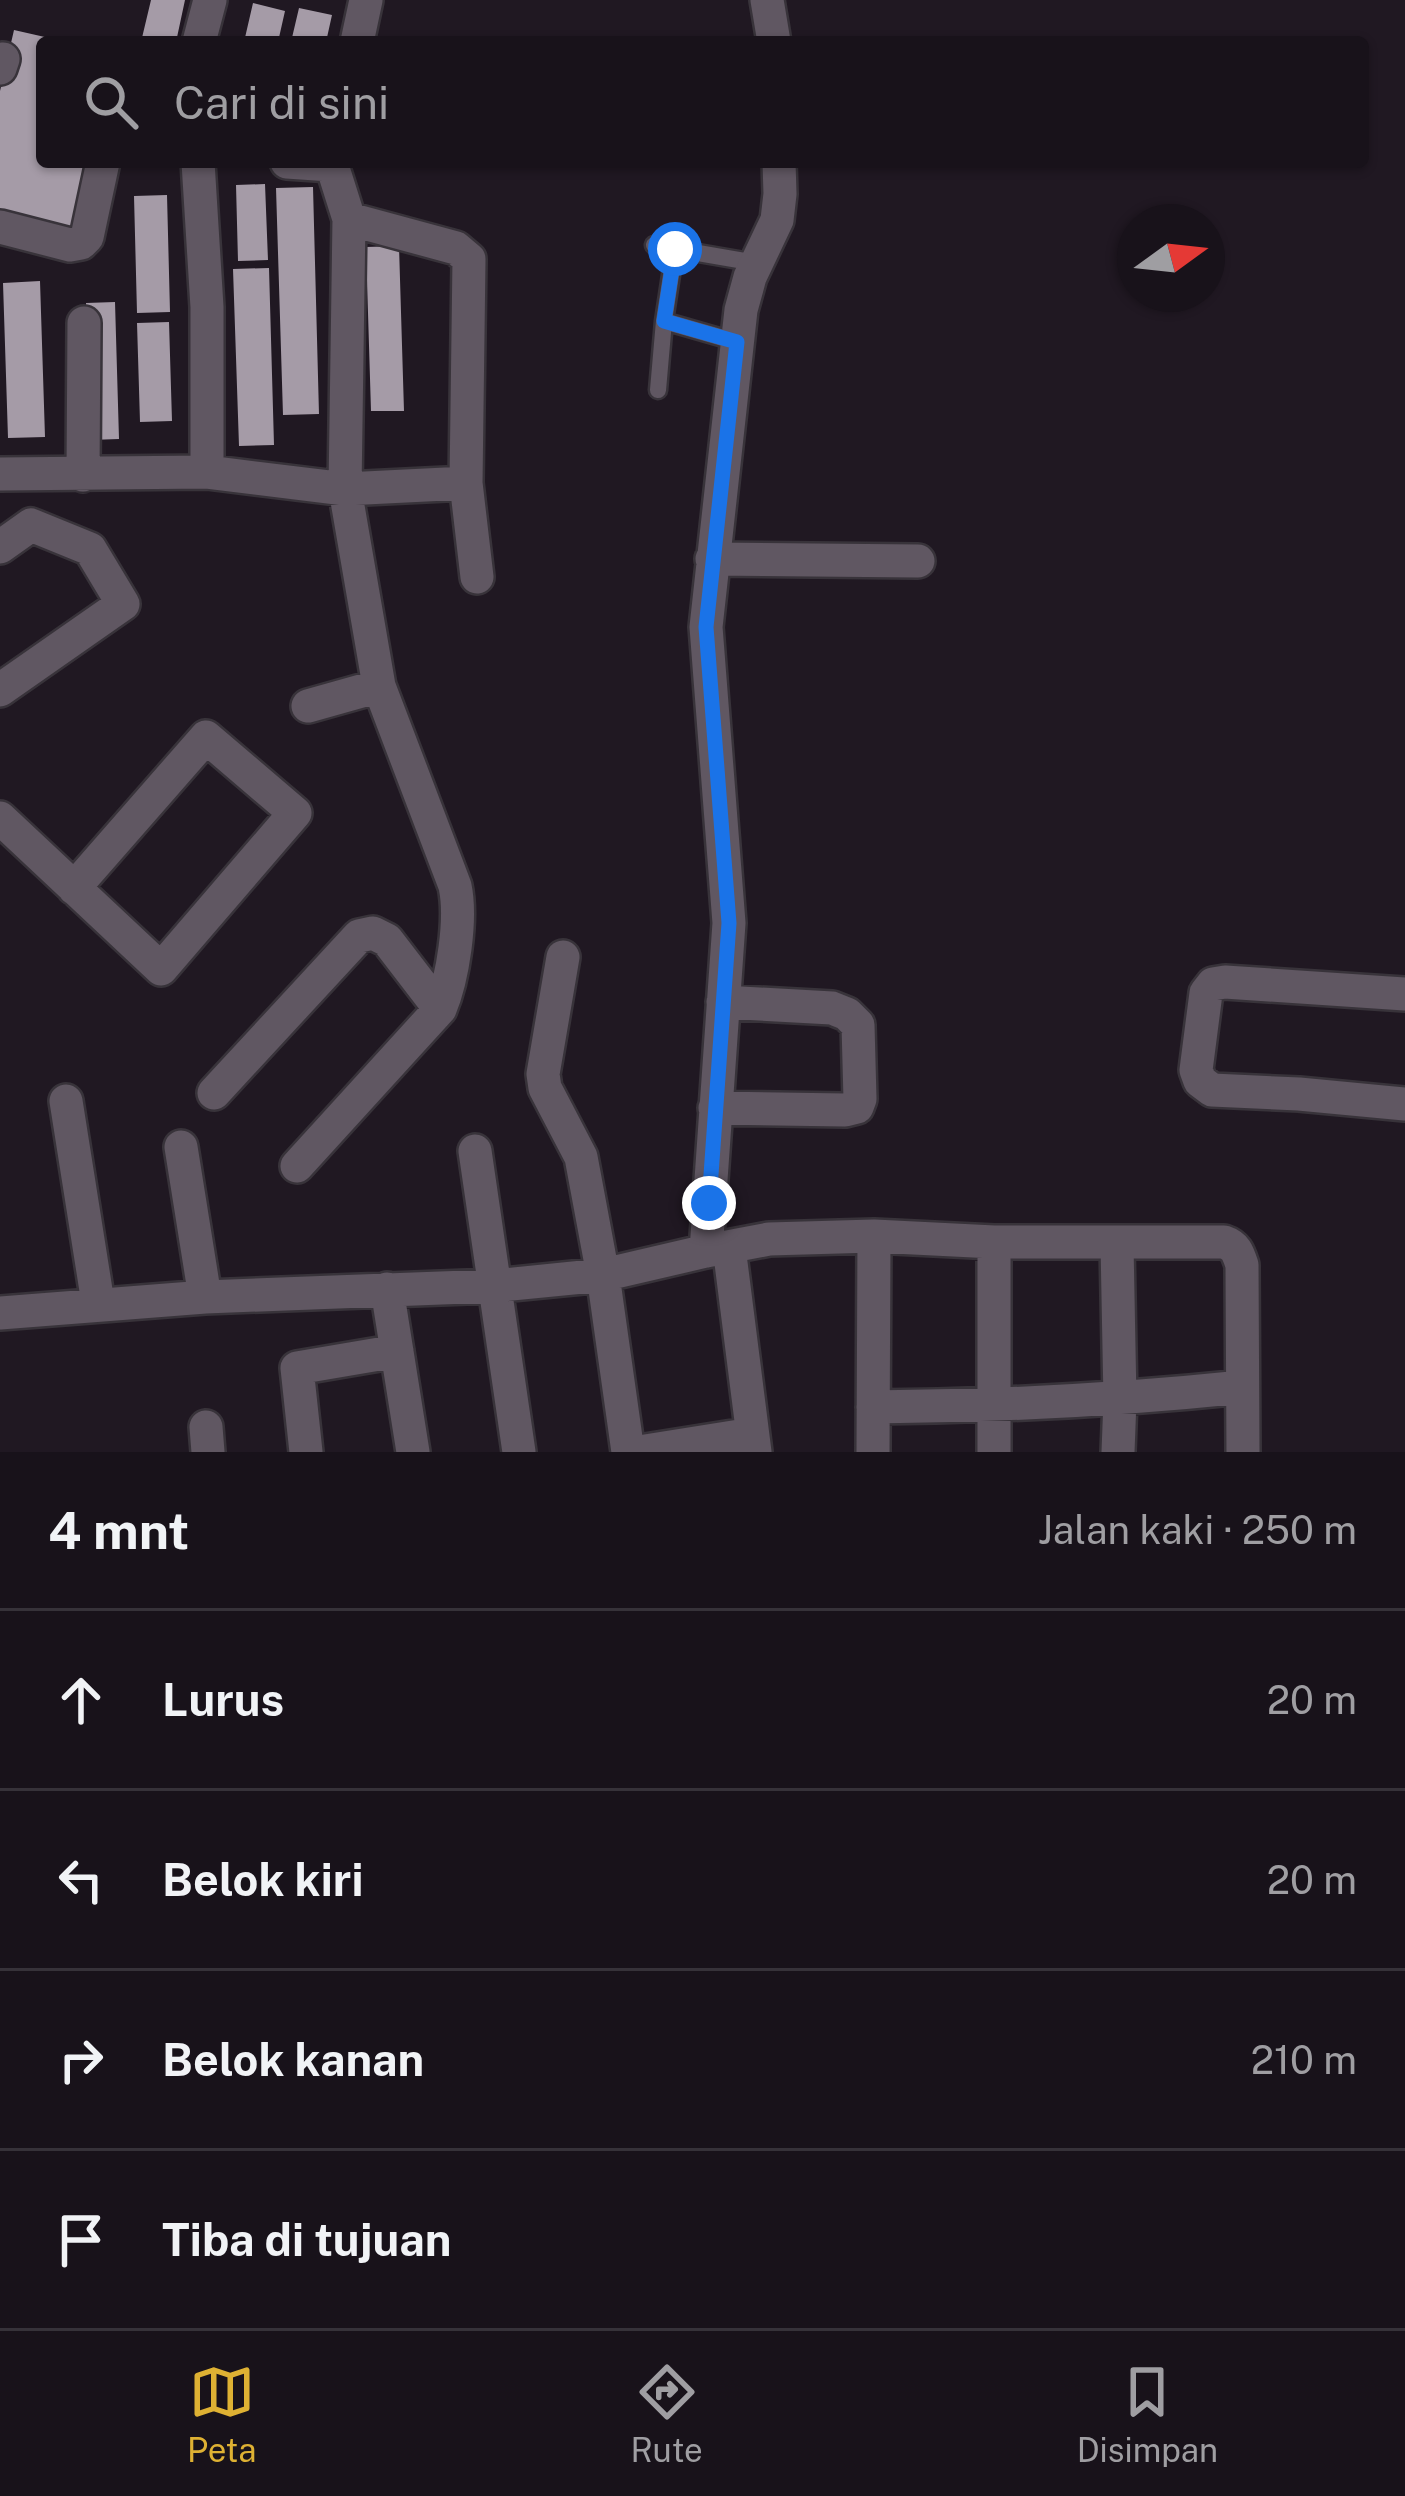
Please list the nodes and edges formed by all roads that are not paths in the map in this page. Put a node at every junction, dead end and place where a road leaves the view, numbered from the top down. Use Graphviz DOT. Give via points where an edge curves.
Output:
graph roads {
  1 [pos="210,0"];
  2 [pos="366,0"];
  3 [pos="767,0"];
  4 [pos="201,36"];
  5 [pos="358,36"];
  6 [pos="773,36"];
  7 [pos="102,168"];
  8 [pos="198,168"];
  9 [pos="333,168"];
  10 [pos="779,168"];
  11 [pos="349,219"];
  12 [pos="0,227"];
  13 [pos="654,245"];
  14 [pos="675,249"];
  15 [pos="756,263"];
  16 [pos="664,321"];
  17 [pos="84,323"];
  18 [pos="737,342"];
  19 [pos="658,390"];
  20 [pos="207,472"];
  21 [pos="0,474"];
  22 [pos="83,475"];
  23 [pos="466,483"];
  24 [pos="345,489"];
  25 [pos="0,547"];
  26 [pos="712,559"];
  27 [pos="919,561"];
  28 [pos="478,577"];
  29 [pos="380,686"];
  30 [pos="0,690"];
  31 [pos="308,706"];
  32 [pos="0,818"];
  33 [pos="74,888"];
  34 [pos="563,957"];
  35 [pos="1405,994"];
  36 [pos="723,1001"];
  37 [pos="440,1010"];
  38 [pos="214,1093"];
  39 [pos="67,1101"];
  40 [pos="1405,1104"];
  41 [pos="716,1108"];
  42 [pos="181,1147"];
  43 [pos="475,1151"];
  44 [pos="296,1166"];
  45 [pos="874,1236"];
  46 [pos="994,1242"];
  47 [pos="1117,1244"];
  48 [pos="717,1249"];
  49 [pos="603,1275"];
  50 [pos="493,1286"];
  51 [pos="387,1289"];
  52 [pos="205,1297"];
  53 [pos="98,1304"];
  54 [pos="0,1313"];
  55 [pos="397,1351"];
  56 [pos="1242,1387"];
  57 [pos="1120,1400"];
  58 [pos="994,1406"];
  59 [pos="873,1407"];
  60 [pos="754,1443"];
  61 [pos="307,1452"];
  62 [pos="413,1452"];
  63 [pos="520,1452"];
  64 [pos="628,1452"];
  65 [pos="639,1452"];
  66 [pos="873,1452"];
  67 [pos="994,1452"];
  68 [pos="1118,1452"];
  69 [pos="1244,1452"];
  1 -- 4 [label="street"];
  2 -- 5 [label="street"];
  3 -- 6 [label="street"];
  7 -- 12 [label="street" via="81,243"];
  8 -- 20 [label="street"];
  9 -- 11 [label="street"];
  10 -- 15 [label="street" via="777,220"];
  11 -- 23 [label="street" via="456,248 469,259"];
  11 -- 24 [label="street"];
  13 -- 14 [label="lane"];
  14 -- 15 [label="lane"];
  14 -- 16 [label="lane"];
  15 -- 18 [label="street"];
  16 -- 18 [label="lane"];
  16 -- 19 [label="lane"];
  17 -- 22 [label="street"];
  18 -- 26 [label="street"];
  20 -- 22 [label="street"];
  20 -- 24 [label="street"];
  21 -- 22 [label="street"];
  23 -- 24 [label="street"];
  23 -- 28 [label="street"];
  24 -- 29 [label="street"];
  25 -- 30 [label="street" via="31,525 90,550 123,604"];
  26 -- 27 [label="street"];
  26 -- 36 [label="street" via="706,627 729,923"];
  29 -- 31 [label="street"];
  29 -- 37 [label="street" via="457,893"];
  32 -- 33 [label="street"];
  33 -- 33 [label="street" via="161,969 295,813 206,737"];
  34 -- 49 [label="street" via="543,1074 580,1156"];
  35 -- 40 [label="street" via="1213,984 1196,1070 1212,1090"];
  36 -- 41 [label="street"];
  36 -- 41 [label="street" via="847,1014 858,1025 860,1099 844,1110"];
  37 -- 38 [label="street" via="387,940 359,936"];
  37 -- 44 [label="street"];
  39 -- 53 [label="street"];
  41 -- 48 [label="street"];
  42 -- 52 [label="street"];
  43 -- 50 [label="street"];
  45 -- 46 [label="street"];
  45 -- 48 [label="street"];
  45 -- 59 [label="street"];
  46 -- 47 [label="street"];
  46 -- 58 [label="street"];
  47 -- 56 [label="street" via="1224,1242 1237,1251"];
  47 -- 57 [label="street"];
  48 -- 49 [label="street"];
  48 -- 60 [label="street"];
  49 -- 50 [label="street"];
  49 -- 64 [label="street"];
  50 -- 51 [label="street"];
  50 -- 63 [label="street"];
  51 -- 52 [label="street"];
  51 -- 55 [label="street"];
  52 -- 53 [label="street"];
  53 -- 54 [label="street"];
  55 -- 61 [label="street" via="297,1369"];
  55 -- 62 [label="street"];
  56 -- 57 [label="street"];
  56 -- 69 [label="street"];
  57 -- 58 [label="street"];
  57 -- 68 [label="street"];
  58 -- 59 [label="street"];
  58 -- 67 [label="street"];
  59 -- 66 [label="street"];
  60 -- 65 [label="street"];
}
